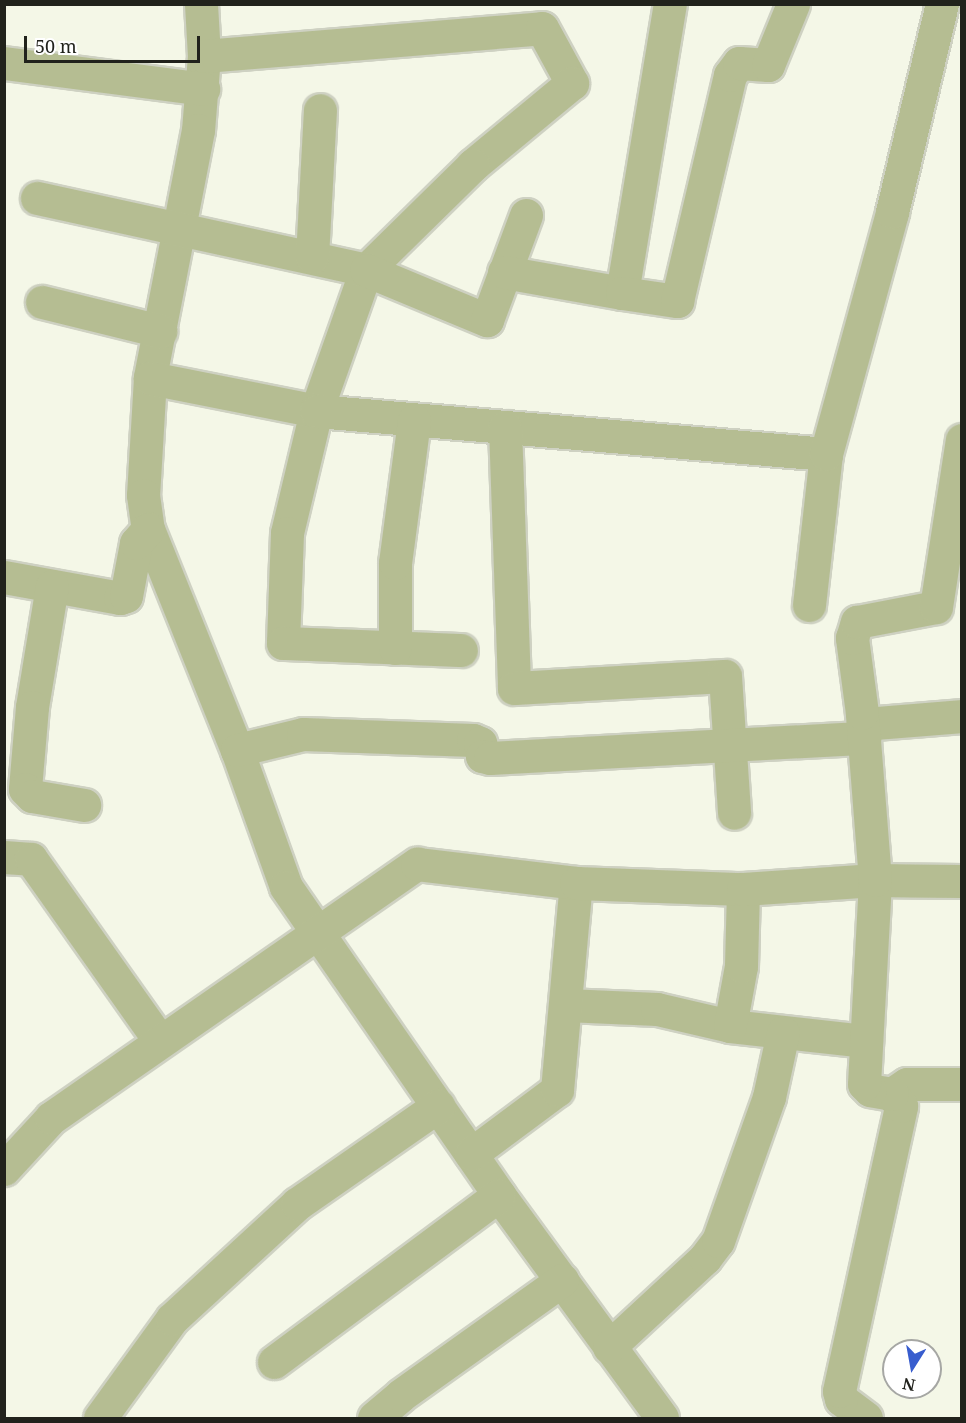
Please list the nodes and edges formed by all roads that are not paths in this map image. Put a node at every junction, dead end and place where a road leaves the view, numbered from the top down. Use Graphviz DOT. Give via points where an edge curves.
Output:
graph roads {
  1 [pos="201,4"];
  2 [pos="670,4"];
  3 [pos="793,4"];
  4 [pos="942,4"];
  5 [pos="543,16"];
  6 [pos="204,56"];
  7 [pos="4,63"];
  8 [pos="203,89"];
  9 [pos="320,110"];
  10 [pos="37,198"];
  11 [pos="526,215"];
  12 [pos="181,228"];
  13 [pos="312,257"];
  14 [pos="366,270"];
  15 [pos="504,272"];
  16 [pos="622,293"];
  17 [pos="42,302"];
  18 [pos="159,331"];
  19 [pos="150,378"];
  20 [pos="316,411"];
  21 [pos="414,420"];
  22 [pos="505,427"];
  23 [pos="962,440"];
  24 [pos="826,454"];
  25 [pos="148,529"];
  26 [pos="4,577"];
  27 [pos="52,586"];
  28 [pos="809,605"];
  29 [pos="949,606"];
  30 [pos="395,648"];
  31 [pos="461,650"];
  32 [pos="962,716"];
  33 [pos="864,731"];
  34 [pos="732,746"];
  35 [pos="237,750"];
  36 [pos="84,805"];
  37 [pos="734,813"];
  38 [pos="4,857"];
  39 [pos="875,880"];
  40 [pos="962,881"];
  41 [pos="576,883"];
  42 [pos="743,889"];
  43 [pos="316,933"];
  44 [pos="566,1005"];
  45 [pos="730,1026"];
  46 [pos="783,1032"];
  47 [pos="160,1041"];
  48 [pos="866,1041"];
  49 [pos="962,1084"];
  50 [pos="892,1094"];
  51 [pos="438,1106"];
  52 [pos="471,1154"];
  53 [pos="4,1169"];
  54 [pos="500,1195"];
  55 [pos="562,1280"];
  56 [pos="609,1347"];
  57 [pos="274,1362"];
  58 [pos="99,1419"];
  59 [pos="374,1419"];
  60 [pos="662,1419"];
  61 [pos="866,1419"];
  1 -- 6 [label="street"];
  2 -- 16 [label="street"];
  3 -- 16 [label="street" via="768,65 739,63 730,75 677,301"];
  4 -- 24 [label="street" via="892,212"];
  5 -- 6 [label="street"];
  5 -- 14 [label="street" via="572,83 473,165"];
  6 -- 8 [label="street"];
  7 -- 8 [label="street"];
  8 -- 12 [label="street"];
  9 -- 13 [label="street"];
  10 -- 12 [label="street"];
  11 -- 15 [label="street"];
  12 -- 13 [label="street"];
  12 -- 18 [label="street"];
  13 -- 14 [label="street"];
  14 -- 15 [label="street" via="487,320 495,308"];
  14 -- 20 [label="street"];
  15 -- 16 [label="street"];
  17 -- 18 [label="street"];
  18 -- 19 [label="street"];
  19 -- 20 [label="street"];
  19 -- 25 [label="street" via="143,474"];
  20 -- 21 [label="street"];
  20 -- 30 [label="street" via="287,533 280,638 289,646"];
  21 -- 22 [label="street"];
  21 -- 30 [label="street" via="395,563"];
  22 -- 24 [label="street"];
  22 -- 34 [label="street" via="514,688 725,676"];
  23 -- 29 [label="street"];
  24 -- 28 [label="street"];
  25 -- 27 [label="street" via="133,553 126,596"];
  25 -- 35 [label="street"];
  26 -- 27 [label="street"];
  27 -- 36 [label="street" via="32,707 25,789 32,796"];
  29 -- 33 [label="street" via="857,622 852,638"];
  30 -- 31 [label="street"];
  32 -- 33 [label="street"];
  33 -- 34 [label="street"];
  33 -- 39 [label="street"];
  34 -- 35 [label="street" via="490,758 482,756 480,742 473,740 303,734"];
  34 -- 37 [label="street"];
  35 -- 43 [label="street" via="286,887"];
  38 -- 47 [label="street" via="31,860"];
  39 -- 40 [label="street"];
  39 -- 42 [label="street"];
  39 -- 48 [label="street"];
  41 -- 42 [label="street"];
  41 -- 43 [label="street" via="417,864"];
  41 -- 44 [label="street"];
  42 -- 45 [label="street" via="741,966"];
  43 -- 47 [label="street"];
  43 -- 51 [label="street"];
  44 -- 45 [label="street" via="657,1009"];
  44 -- 52 [label="street" via="557,1090"];
  45 -- 46 [label="street"];
  46 -- 48 [label="street"];
  46 -- 56 [label="street" via="769,1097 718,1241 705,1258"];
  47 -- 53 [label="street" via="51,1118"];
  48 -- 50 [label="street" via="864,1084 870,1090"];
  49 -- 50 [label="street" via="907,1084"];
  50 -- 61 [label="street" via="901,1106 839,1391 842,1399"];
  51 -- 52 [label="street"];
  51 -- 58 [label="street" via="297,1204 181,1311"];
  52 -- 54 [label="street"];
  54 -- 55 [label="street"];
  54 -- 57 [label="street"];
  55 -- 56 [label="street"];
  55 -- 59 [label="street" via="401,1395"];
  56 -- 60 [label="street"];
}
